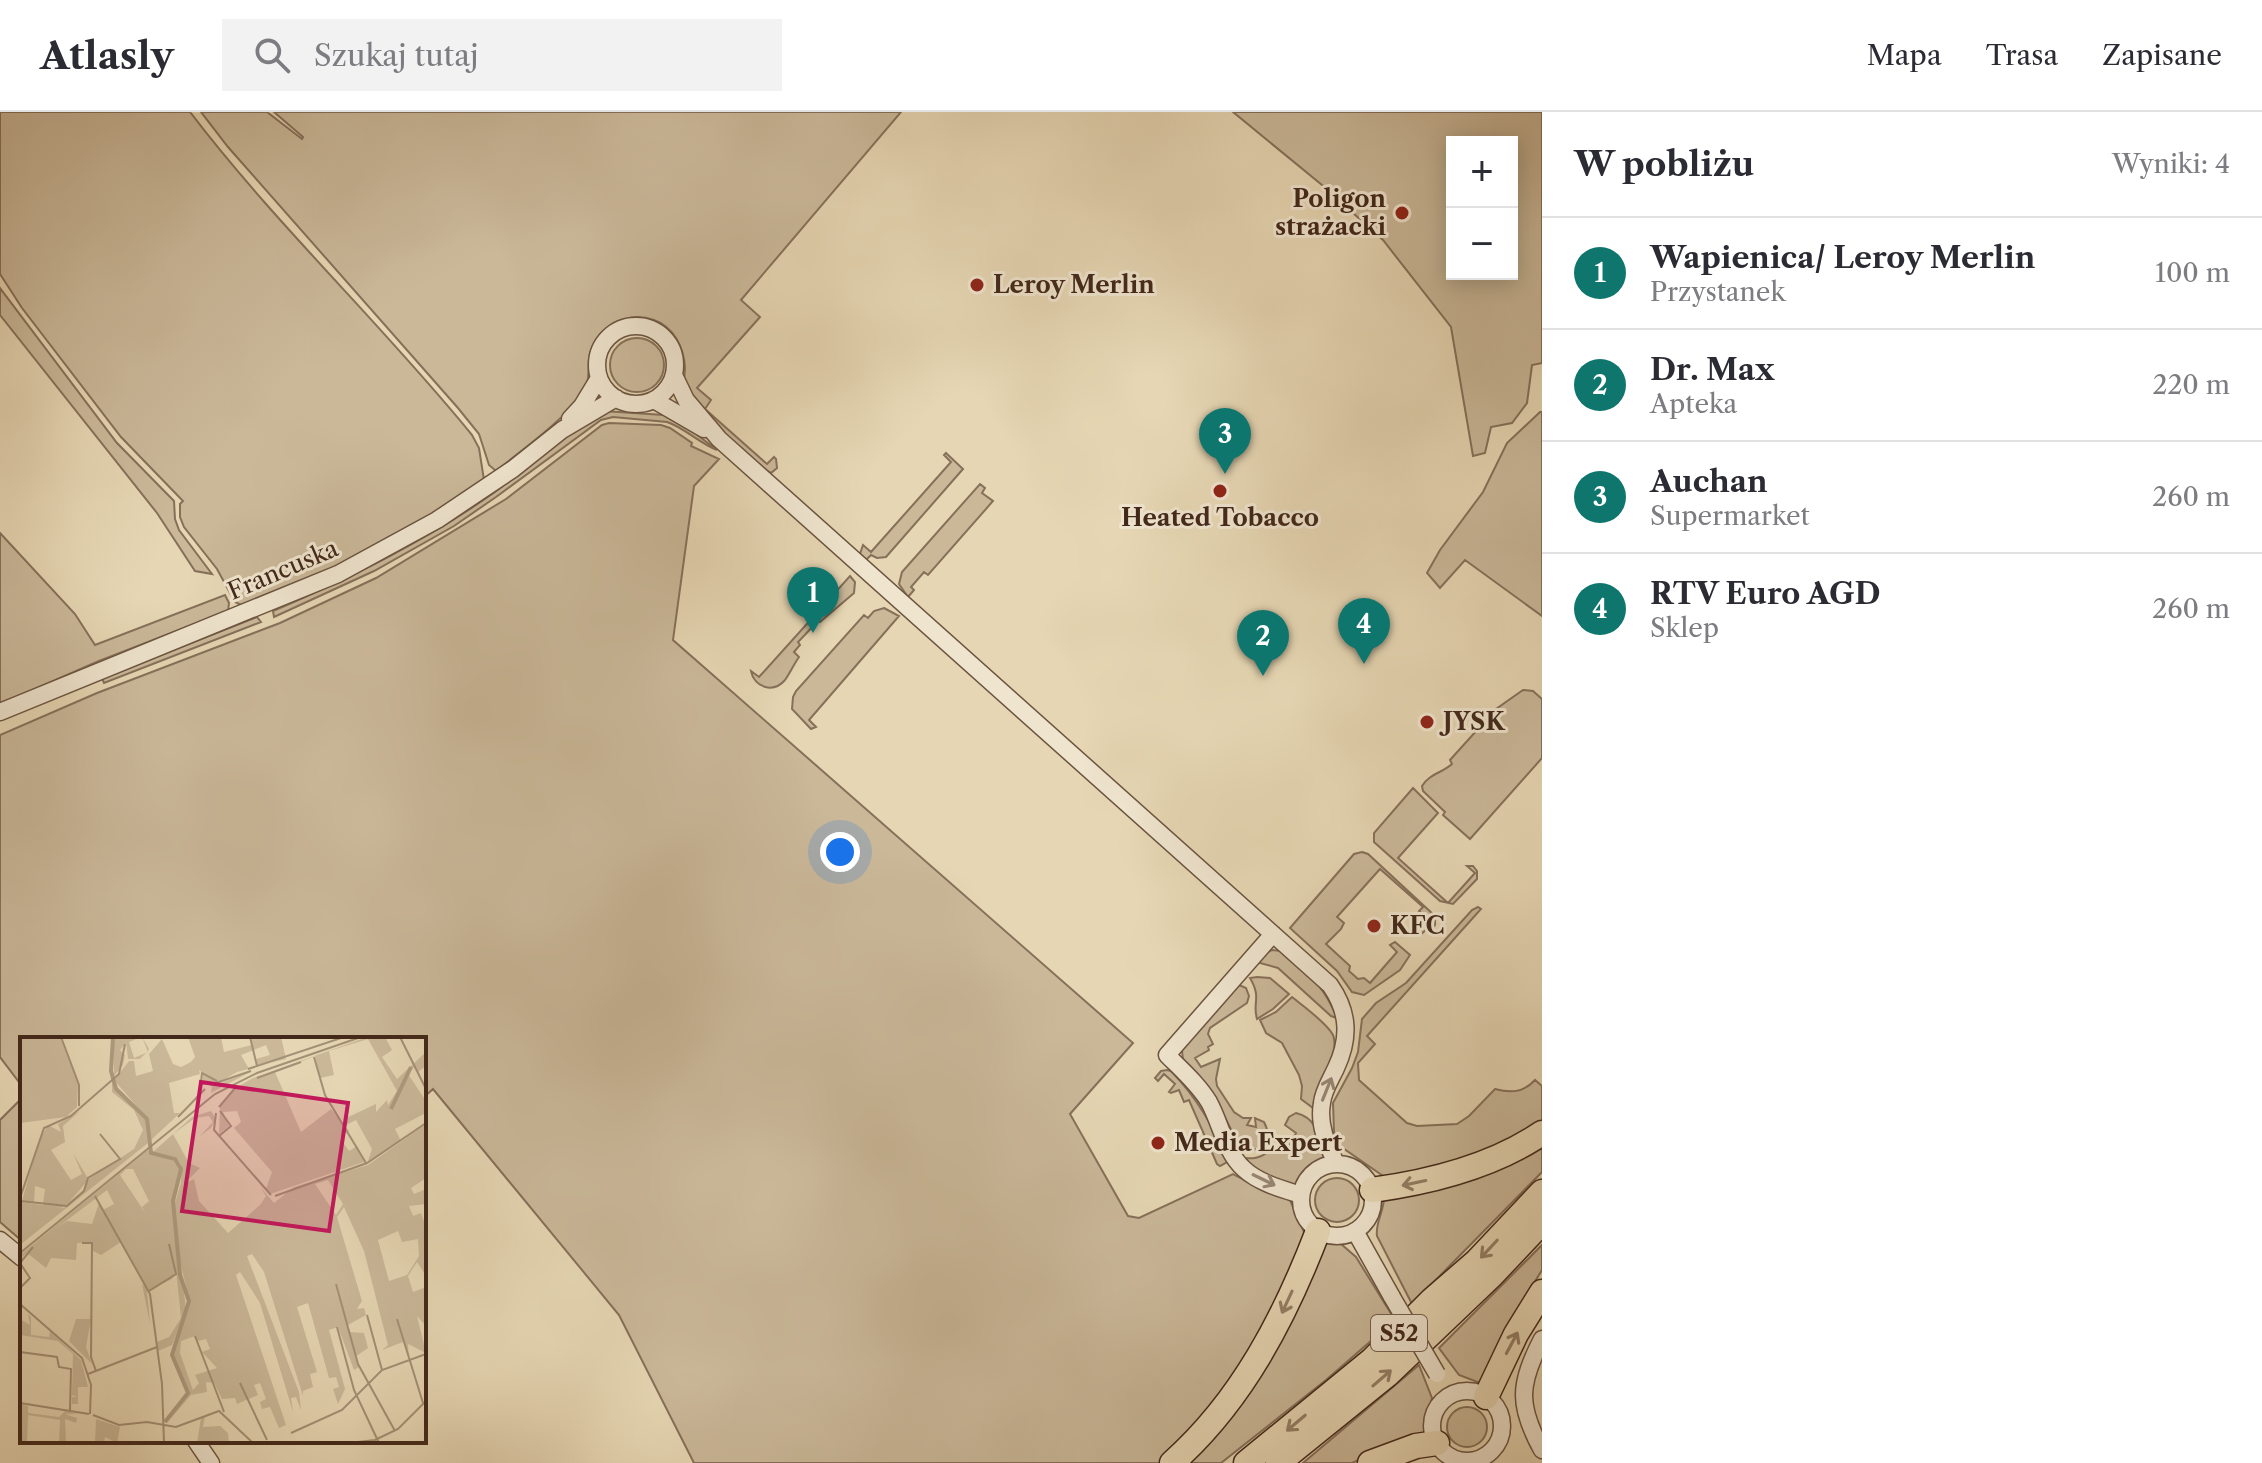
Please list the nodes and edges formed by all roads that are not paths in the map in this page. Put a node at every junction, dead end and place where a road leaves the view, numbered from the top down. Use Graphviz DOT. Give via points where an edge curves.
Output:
graph roads {
  1 [pos="674,375"];
  2 [pos="599,378"];
  3 [pos="616,398"];
  4 [pos="654,400"];
  5 [pos="562,430"];
  6 [pos="719,439"];
  7 [pos="0,712"];
  8 [pos="1273,934"];
  9 [pos="1542,1133"];
  10 [pos="1336,1163"];
  11 [pos="1372,1190"];
  12 [pos="1542,1192"];
  13 [pos="1301,1195"];
  14 [pos="1542,1222"];
  15 [pos="1318,1231"];
  16 [pos="1355,1231"];
  17 [pos="0,1240"];
  18 [pos="20,1256"];
  19 [pos="1542,1292"];
  20 [pos="1542,1339"];
  21 [pos="1450,1396"];
  22 [pos="1486,1397"];
  23 [pos="197,1443"];
  24 [pos="1437,1443"];
  25 [pos="1542,1450"];
  26 [pos="211,1463"];
  27 [pos="1172,1463"];
  28 [pos="1246,1463"];
  29 [pos="1278,1463"];
  30 [pos="1370,1463"];
  1 -- 2 [label="street" via="672,349 654,330 641,326 616,332 606,341 597,365"];
  1 -- 4 [label="street"];
  1 -- 6 [label="street" via="686,400"];
  2 -- 3 [label="street"];
  2 -- 5 [label="street, Francuska"];
  3 -- 4 [label="street" via="641,404"];
  3 -- 5 [label="street, Francuska"];
  4 -- 6 [label="street"];
  5 -- 7 [label="street, Francuska" via="474,496 338,574"];
  6 -- 8 [label="street"];
  10 -- 8 [label="street, one-way" via="1323,1129 1322,1103 1343,1046 1343,1008 1330,985"];
  8 -- 13 [label="street, one-way" via="1167,1055 1210,1104 1239,1164 1259,1179"];
  9 -- 11 [label="highway, one-way" via="1448,1176"];
  10 -- 11 [label="street" via="1363,1174"];
  10 -- 13 [label="street" via="1310,1175"];
  11 -- 16 [label="street" via="1369,1218"];
  12 -- 28 [label="highway, S52, one-way" via="1372,1360"];
  13 -- 15 [label="street" via="1307,1221"];
  29 -- 14 [label="highway, S52, one-way" via="1387,1375"];
  15 -- 16 [label="street" via="1337,1236"];
  15 -- 27 [label="highway, one-way" via="1244,1382"];
  16 -- 21 [label="street, bridge"];
  17 -- 18 [label="street"];
  22 -- 19 [label="highway, one-way"];
  20 -- 25 [label="street" via="1525,1381 1523,1404"];
  21 -- 22 [label="street" via="1468,1391"];
  21 -- 24 [label="street" via="1432,1422"];
  22 -- 24 [label="street" via="1495,1404 1502,1426 1501,1437 1487,1455 1465,1461"];
  23 -- 26 [label="street"];
  24 -- 30 [label="highway"];
}
